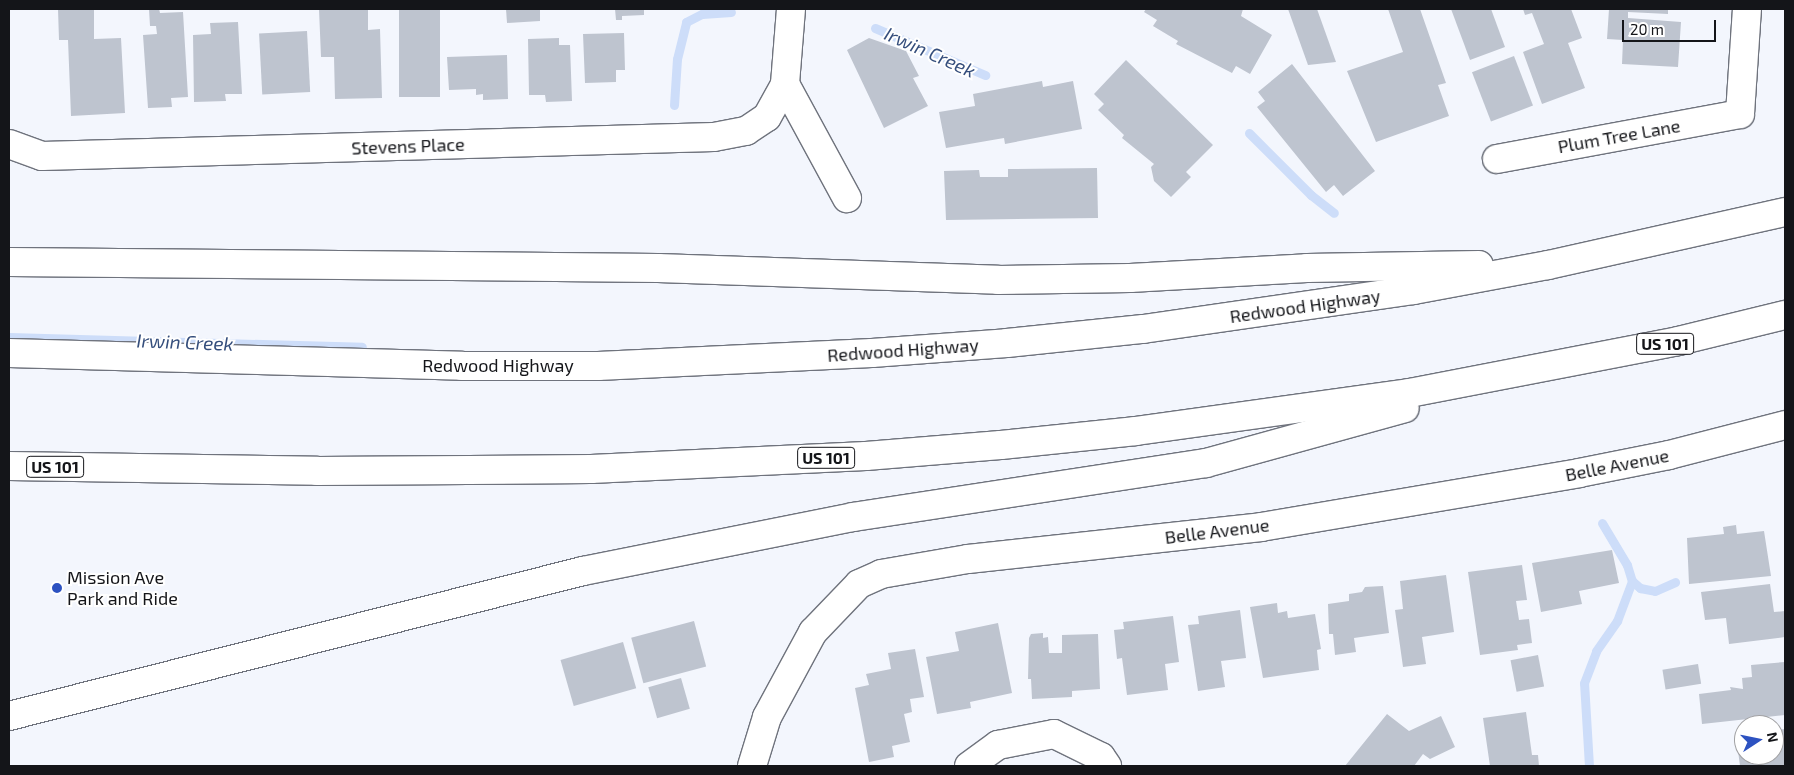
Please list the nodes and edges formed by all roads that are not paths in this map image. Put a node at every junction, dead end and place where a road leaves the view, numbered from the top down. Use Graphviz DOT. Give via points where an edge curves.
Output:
graph roads {
  1 [pos="791,9"];
  2 [pos="1747,9"];
  3 [pos="785,84"];
  4 [pos="9,144"];
  5 [pos="1497,159"];
  6 [pos="847,198"];
  7 [pos="1785,212"];
  8 [pos="9,262"];
  9 [pos="1548,265"];
  10 [pos="1785,316"];
  11 [pos="9,353"];
  12 [pos="1544,369"];
  13 [pos="1785,425"];
  14 [pos="9,466"];
  15 [pos="9,716"];
  16 [pos="752,766"];
  17 [pos="969,766"];
  18 [pos="1108,766"];
  1 -- 3 [label="main road"];
  2 -- 5 [label="main road, Plum Tree Lane" via="1740,114"];
  3 -- 4 [label="main road, Stevens Place" via="767,117 746,131 714,137 42,156"];
  3 -- 6 [label="main road"];
  7 -- 9 [label="main road, Redwood Highway"];
  8 -- 9 [label="main road" via="658,268 998,280 1130,278 1371,266"];
  9 -- 11 [label="main road, Redwood Highway" via="1279,311 1007,343 872,354 598,366 367,364"];
  10 -- 12 [label="main road, US 101"];
  12 -- 14 [label="main road, US 101" via="1409,393 1146,430 866,456 730,464 464,472"];
  12 -- 15 [label="main road" via="1206,463 902,508 673,552 516,587"];
  13 -- 16 [label="main road, Belle Avenue" via="1579,473 1261,527 968,559 881,574 858,584 813,632 767,717"];
  17 -- 18 [label="main road" via="998,745 1054,734 1101,757"];
}
